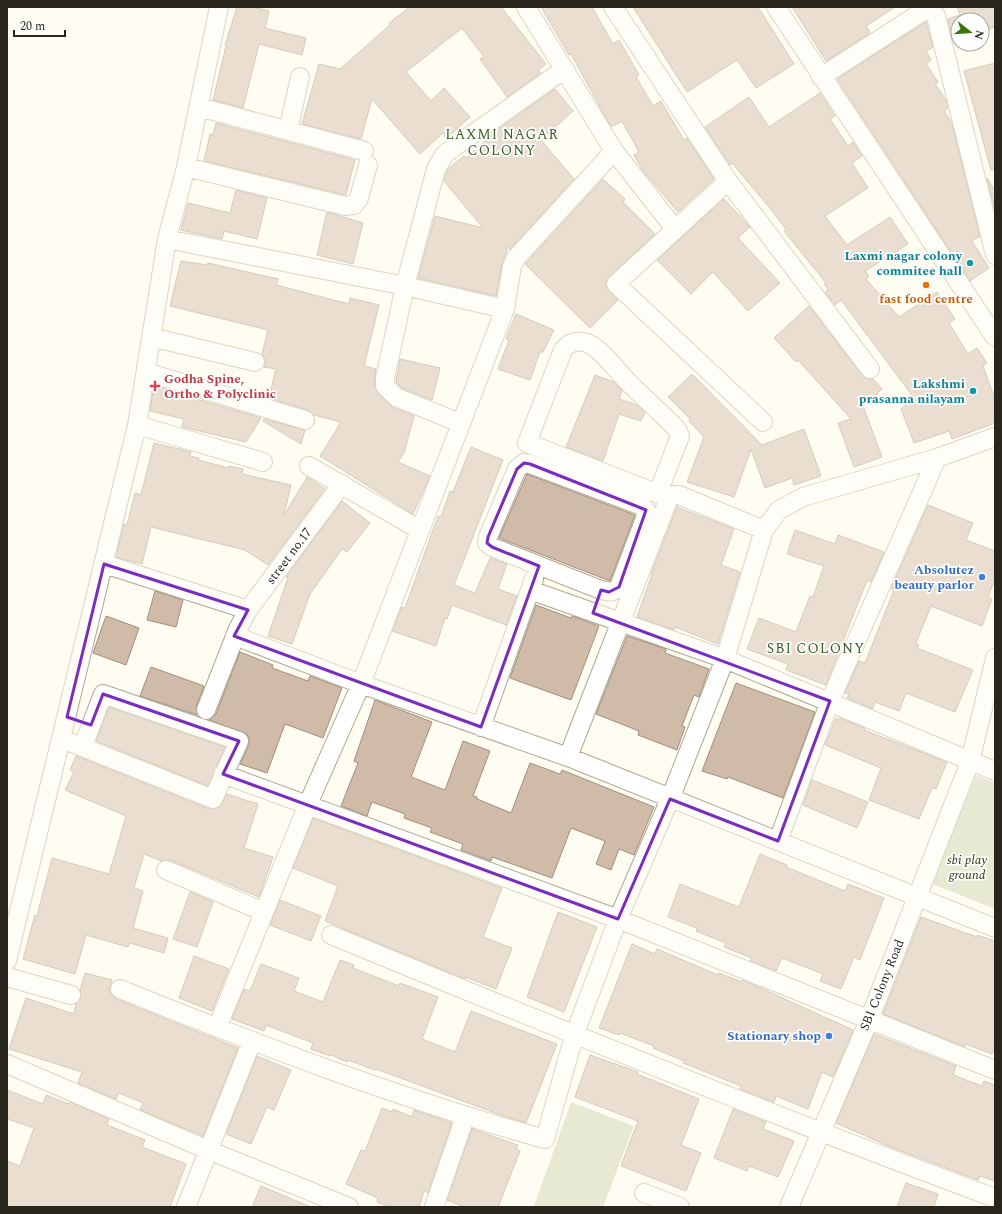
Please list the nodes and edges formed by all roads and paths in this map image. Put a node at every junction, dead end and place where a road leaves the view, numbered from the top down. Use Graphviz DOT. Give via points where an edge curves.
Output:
graph roads {
  1 [pos="219,7"];
  2 [pos="526,7"];
  3 [pos="613,7"];
  4 [pos="776,7"];
  5 [pos="928,7"];
  6 [pos="564,69"];
  7 [pos="300,77"];
  8 [pos="821,77"];
  9 [pos="199,107"];
  10 [pos="288,131"];
  11 [pos="614,151"];
  12 [pos="186,167"];
  13 [pos="728,180"];
  14 [pos="675,229"];
  15 [pos="167,239"];
  16 [pos="995,255"];
  17 [pos="405,286"];
  18 [pos="505,309"];
  19 [pos="151,337"];
  20 [pos="995,338"];
  21 [pos="255,362"];
  22 [pos="870,369"];
  23 [pos="146,372"];
  24 [pos="305,420"];
  25 [pos="763,422"];
  26 [pos="460,423"];
  27 [pos="137,425"];
  28 [pos="995,437"];
  29 [pos="937,458"];
  30 [pos="263,462"];
  31 [pos="309,466"];
  32 [pos="342,484"];
  33 [pos="664,496"];
  34 [pos="420,530"];
  35 [pos="764,530"];
  36 [pos="104,564"];
  37 [pos="539,566"];
  38 [pos="530,590"];
  39 [pos="601,590"];
  40 [pos="248,610"];
  41 [pos="593,613"];
  42 [pos="621,623"];
  43 [pos="237,633"];
  44 [pos="995,658"];
  45 [pos="725,659"];
  46 [pos="361,684"];
  47 [pos="830,701"];
  48 [pos="206,710"];
  49 [pos="67,717"];
  50 [pos="91,725"];
  51 [pos="481,727"];
  52 [pos="62,738"];
  53 [pos="83,746"];
  54 [pos="568,757"];
  55 [pos="970,762"];
  56 [pos="995,771"];
  57 [pos="223,774"];
  58 [pos="670,799"];
  59 [pos="308,804"];
  60 [pos="778,841"];
  61 [pos="166,870"];
  62 [pos="917,897"];
  63 [pos="264,912"];
  64 [pos="618,919"];
  65 [pos="995,928"];
  66 [pos="331,935"];
  67 [pos="7,961"];
  68 [pos="7,977"];
  69 [pos="120,989"];
  70 [pos="71,995"];
  71 [pos="869,1020"];
  72 [pos="217,1028"];
  73 [pos="574,1036"];
  74 [pos="252,1041"];
  75 [pos="7,1064"];
  76 [pos="995,1070"];
  77 [pos="465,1117"];
  78 [pos="819,1133"];
  79 [pos="208,1150"];
  80 [pos="644,1193"];
  81 [pos="995,1198"];
  82 [pos="309,1200"];
  83 [pos="186,1207"];
  84 [pos="349,1207"];
  85 [pos="434,1207"];
  86 [pos="680,1207"];
  87 [pos="789,1207"];
  1 -- 9 [label="street"];
  2 -- 6 [label="street"];
  3 -- 13 [label="street"];
  4 -- 8 [label="street"];
  5 -- 8 [label="street"];
  5 -- 16 [label="street" via="936,16"];
  6 -- 11 [label="street"];
  6 -- 17 [label="street" via="445,154 436,169"];
  7 -- 10 [label="street"];
  8 -- 20 [label="street"];
  9 -- 10 [label="street"];
  9 -- 12 [label="street"];
  10 -- 12 [label="street" via="366,158 359,198 354,205 345,206"];
  11 -- 14 [label="street"];
  11 -- 18 [label="street" via="516,258 512,266"];
  12 -- 15 [label="street"];
  13 -- 14 [label="street"];
  13 -- 22 [label="street"];
  14 -- 25 [label="street" via="616,284"];
  15 -- 17 [label="street"];
  15 -- 19 [label="street"];
  17 -- 18 [label="street"];
  17 -- 26 [label="street" via="385,386 396,397"];
  18 -- 26 [label="street"];
  19 -- 21 [label="street"];
  19 -- 23 [label="street"];
  23 -- 24 [label="street"];
  23 -- 27 [label="street"];
  26 -- 34 [label="street"];
  27 -- 30 [label="street"];
  27 -- 36 [label="street"];
  28 -- 29 [label="street"];
  29 -- 35 [label="street" via="803,497 779,510"];
  29 -- 47 [label="street"];
  31 -- 32 [label="street"];
  32 -- 34 [label="street"];
  32 -- 40 [label="street, street no.17"];
  33 -- 33 [label="street" via="527,443 568,343 574,341 589,344 598,351 676,428 680,436"];
  33 -- 35 [label="street" via="679,495"];
  33 -- 42 [label="street"];
  34 -- 46 [label="street"];
  35 -- 45 [label="street"];
  36 -- 40 [label="street"];
  36 -- 49 [label="street"];
  37 -- 38 [label="street"];
  37 -- 39 [label="street"];
  37 -- 39 [label="street" via="487,543 517,469 524,463 642,506 646,510 619,587 609,592"];
  38 -- 41 [label="street"];
  38 -- 51 [label="street"];
  39 -- 41 [label="street"];
  40 -- 43 [label="street, street no.17"];
  41 -- 42 [label="street"];
  42 -- 45 [label="street"];
  42 -- 54 [label="street"];
  43 -- 46 [label="street"];
  43 -- 48 [label="street, street no.17"];
  44 -- 55 [label="street, SBI Colony Road"];
  45 -- 47 [label="street"];
  45 -- 58 [label="street"];
  46 -- 51 [label="street"];
  46 -- 59 [label="street"];
  47 -- 55 [label="street"];
  47 -- 60 [label="street"];
  49 -- 50 [label="street"];
  49 -- 52 [label="street"];
  50 -- 53 [label="street"];
  50 -- 57 [label="street" via="104,694 239,741"];
  51 -- 54 [label="street"];
  52 -- 53 [label="street"];
  52 -- 67 [label="street"];
  53 -- 57 [label="street" via="213,799"];
  54 -- 58 [label="street"];
  55 -- 56 [label="street"];
  55 -- 62 [label="street, SBI Colony Road"];
  57 -- 59 [label="street"];
  58 -- 60 [label="street"];
  58 -- 64 [label="street"];
  59 -- 63 [label="street"];
  59 -- 64 [label="street"];
  60 -- 62 [label="street"];
  61 -- 63 [label="street"];
  62 -- 65 [label="street"];
  62 -- 71 [label="street, SBI Colony Road"];
  63 -- 72 [label="street"];
  64 -- 71 [label="street"];
  64 -- 73 [label="street"];
  66 -- 73 [label="street"];
  68 -- 70 [label="street"];
  69 -- 72 [label="street"];
  71 -- 76 [label="street"];
  71 -- 78 [label="street, SBI Colony Road"];
  72 -- 74 [label="street"];
  73 -- 77 [label="street" via="545,1139"];
  73 -- 78 [label="street"];
  74 -- 77 [label="street"];
  74 -- 79 [label="street"];
  75 -- 79 [label="street"];
  77 -- 85 [label="street"];
  78 -- 81 [label="street"];
  78 -- 87 [label="street, SBI Colony Road"];
  79 -- 82 [label="street"];
  79 -- 83 [label="street"];
  80 -- 86 [label="street"];
  82 -- 84 [label="street"];
}
